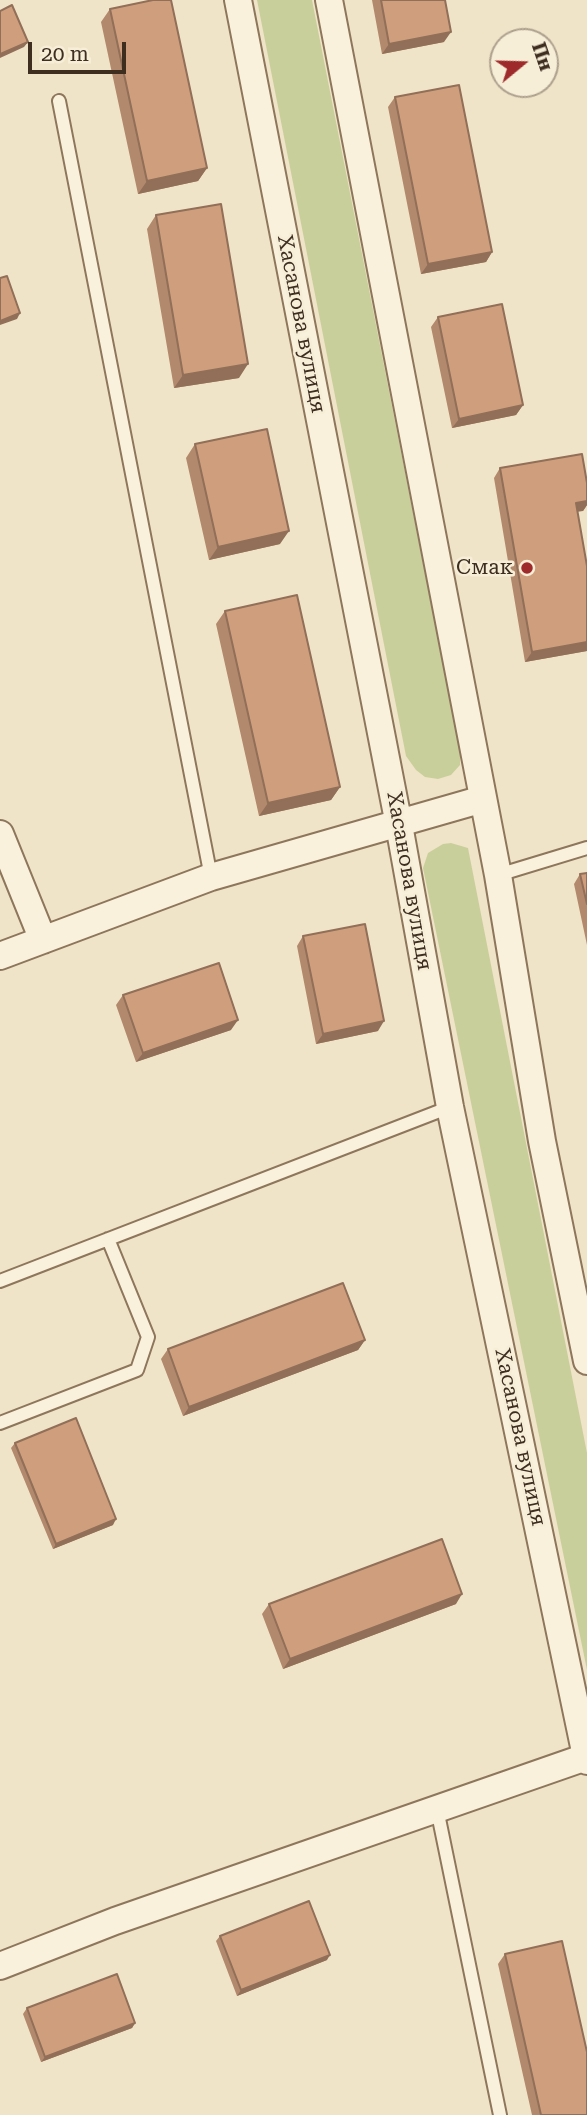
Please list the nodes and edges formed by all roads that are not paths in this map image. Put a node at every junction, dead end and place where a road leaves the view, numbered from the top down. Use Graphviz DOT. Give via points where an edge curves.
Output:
graph roads {
  1 [pos="238,0"];
  2 [pos="328,0"];
  3 [pos="59,101"];
  4 [pos="484,799"];
  5 [pos="399,825"];
  6 [pos="0,834"];
  7 [pos="587,848"];
  8 [pos="498,875"];
  9 [pos="211,877"];
  10 [pos="43,940"];
  11 [pos="0,957"];
  12 [pos="450,1107"];
  13 [pos="108,1239"];
  14 [pos="0,1281"];
  15 [pos="587,1361"];
  16 [pos="0,1423"];
  17 [pos="587,1759"];
  18 [pos="437,1809"];
  19 [pos="0,1966"];
  20 [pos="500,2115"];
  1 -- 5 [label="street, Хасанова вулиця"];
  2 -- 4 [label="street"];
  3 -- 9 [label="lane"];
  4 -- 5 [label="street"];
  4 -- 8 [label="street"];
  5 -- 9 [label="street"];
  5 -- 12 [label="street, Хасанова вулиця"];
  6 -- 10 [label="street"];
  7 -- 8 [label="lane"];
  8 -- 15 [label="street" via="542,1141"];
  9 -- 10 [label="street"];
  10 -- 11 [label="street"];
  12 -- 13 [label="lane"];
  12 -- 17 [label="street, Хасанова вулиця"];
  13 -- 14 [label="lane"];
  13 -- 16 [label="lane" via="148,1338 137,1370"];
  17 -- 18 [label="street"];
  18 -- 19 [label="street"];
  18 -- 20 [label="lane"];
}
